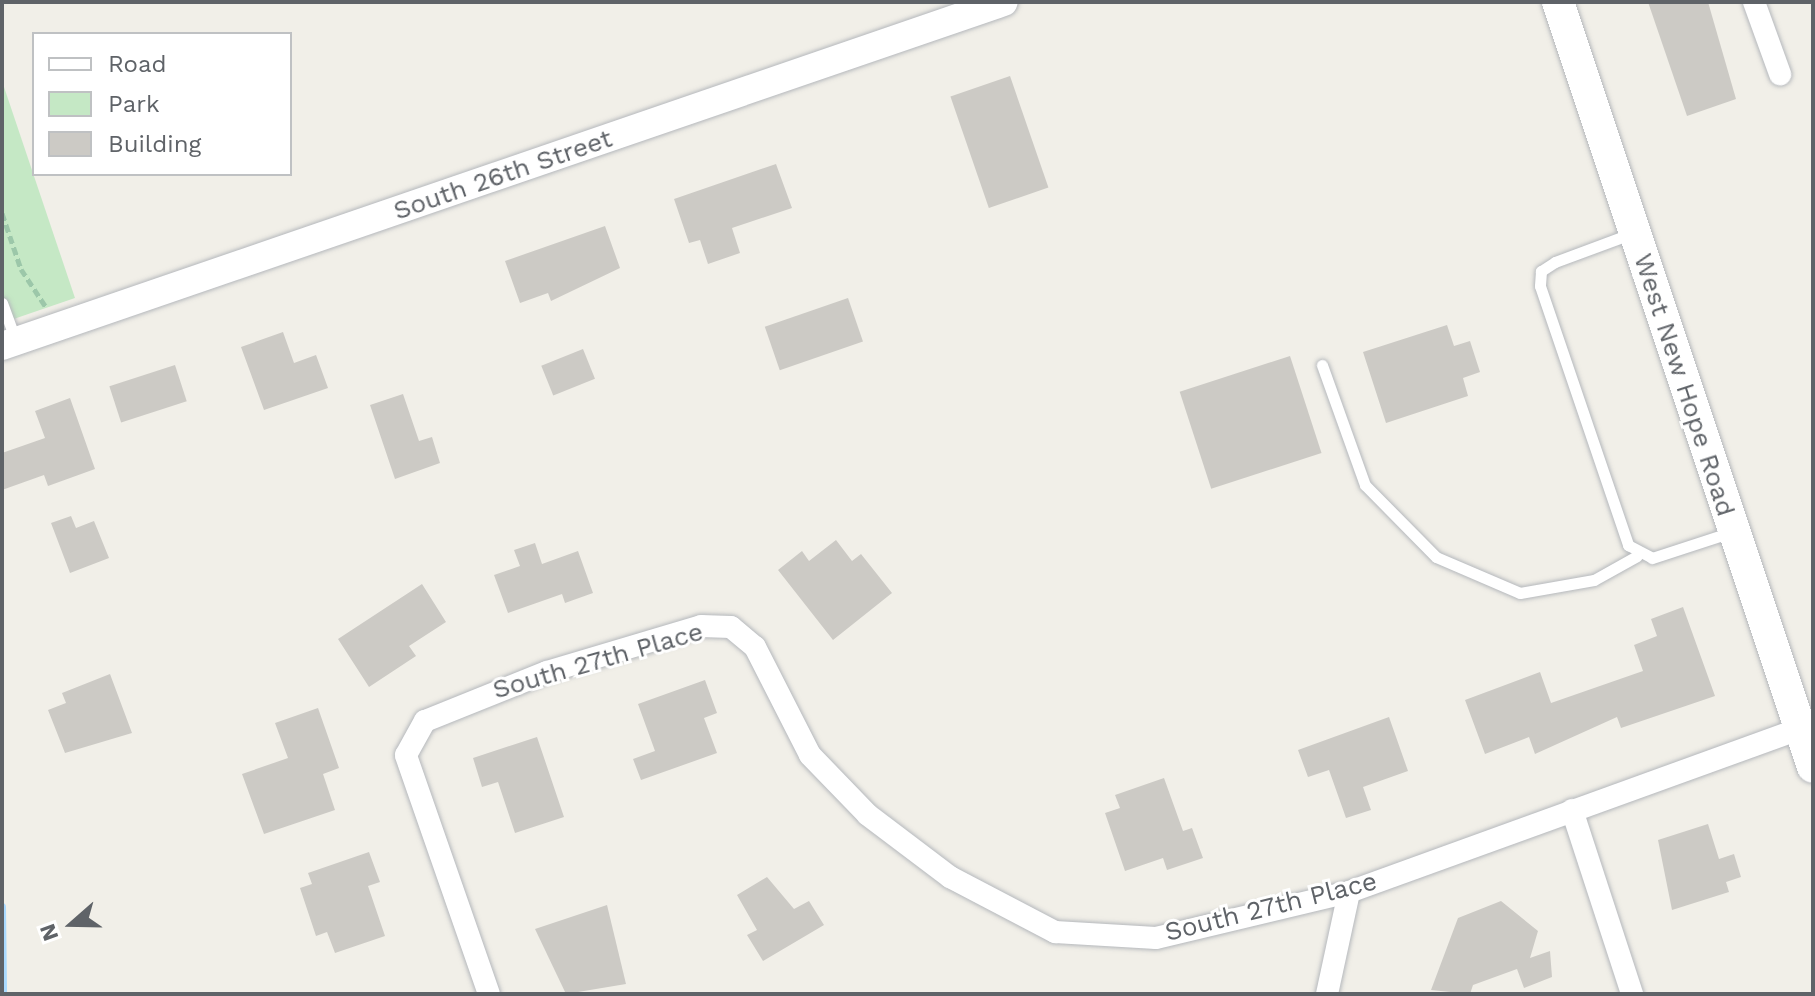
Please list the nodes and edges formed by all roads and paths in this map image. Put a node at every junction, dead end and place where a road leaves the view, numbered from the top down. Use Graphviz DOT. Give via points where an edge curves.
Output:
graph roads {
  1 [pos="1004,2"];
  2 [pos="1558,2"];
  3 [pos="1754,2"];
  4 [pos="1780,74"];
  5 [pos="2,213"];
  6 [pos="1633,233"];
  7 [pos="2,303"];
  8 [pos="47,307"];
  9 [pos="9,344"];
  10 [pos="1322,365"];
  11 [pos="1733,532"];
  12 [pos="1637,556"];
  13 [pos="1800,729"];
  14 [pos="1813,767"];
  15 [pos="1572,810"];
  16 [pos="1349,892"];
  17 [pos="489,994"];
  18 [pos="1327,994"];
  19 [pos="1632,994"];
  1 -- 9 [label="street, South 26th Street"];
  2 -- 6 [label="main road, West New Hope Road"];
  3 -- 4 [label="street"];
  5 -- 8 [label="path" via="21,269"];
  6 -- 11 [label="main road, West New Hope Road"];
  6 -- 12 [label="lane" via="1555,262 1541,271 1540,286"];
  7 -- 9 [label="lane"];
  10 -- 12 [label="lane" via="1365,485 1436,557 1520,593 1594,580"];
  11 -- 12 [label="lane" via="1652,558"];
  11 -- 13 [label="main road, West New Hope Road"];
  13 -- 14 [label="main road, West New Hope Road"];
  13 -- 15 [label="street, South 27th Place"];
  15 -- 16 [label="street, South 27th Place"];
  15 -- 19 [label="street"];
  16 -- 17 [label="street, South 27th Place" via="1156,938 1055,932 950,877 868,815 810,755 755,647 731,627 701,626 452,706 425,721 406,755"];
  16 -- 18 [label="street"];
}
